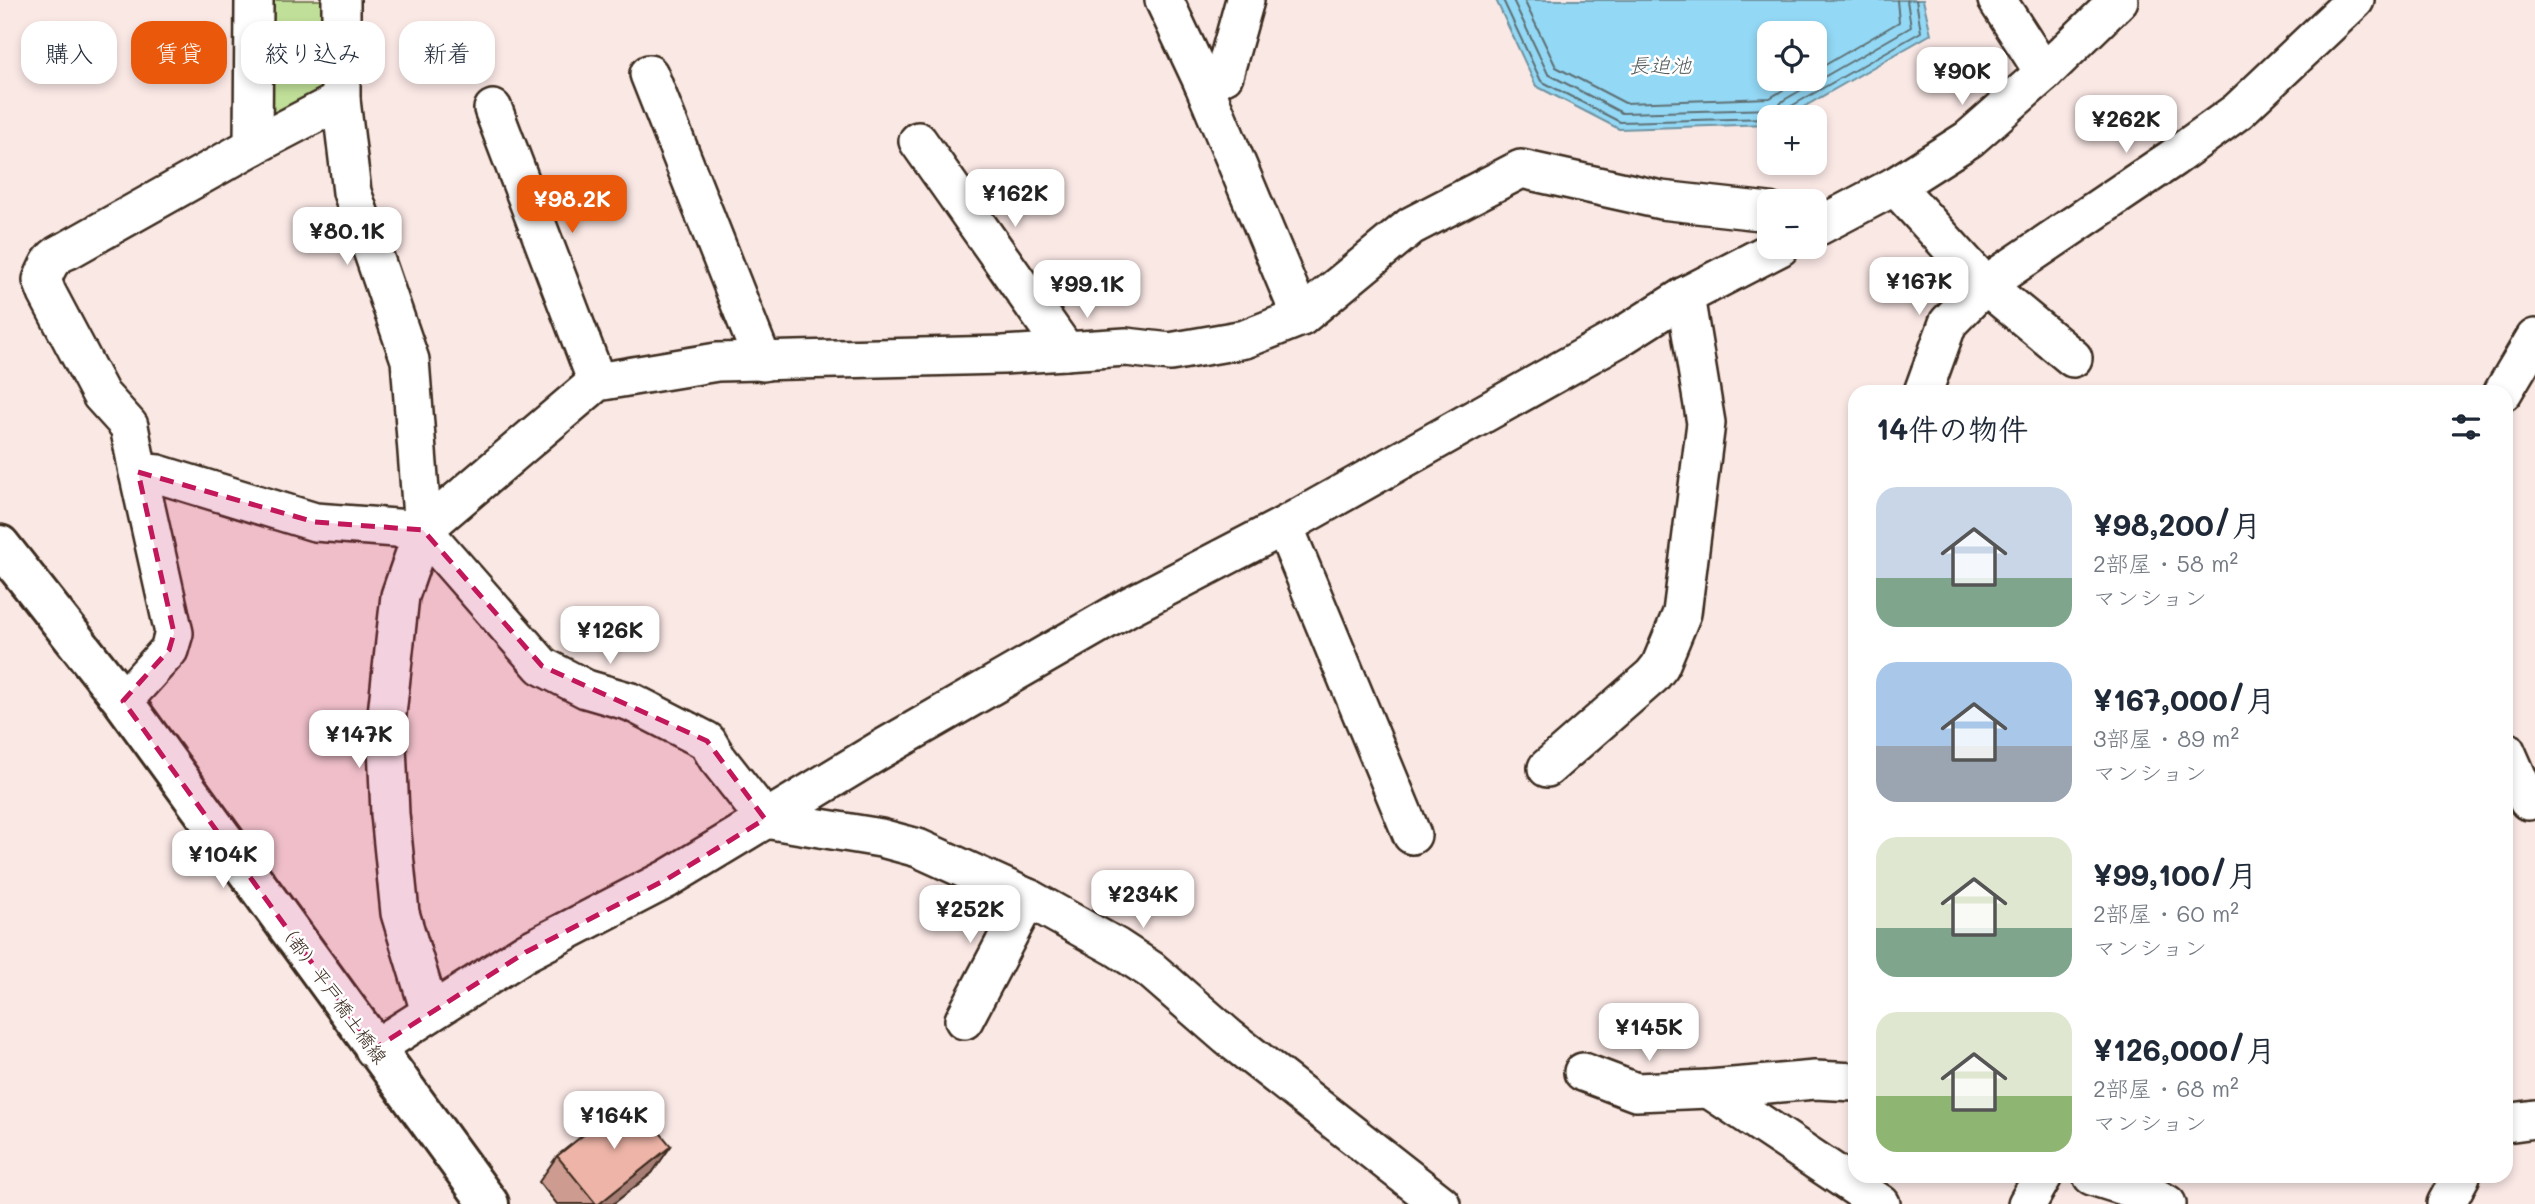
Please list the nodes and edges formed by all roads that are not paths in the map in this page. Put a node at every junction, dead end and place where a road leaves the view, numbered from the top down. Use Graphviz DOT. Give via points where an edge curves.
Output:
graph roads {
  1 [pos="254,0"];
  2 [pos="341,0"];
  3 [pos="1164,0"];
  4 [pos="1245,0"];
  5 [pos="1997,0"];
  6 [pos="2119,0"];
  7 [pos="2355,0"];
  8 [pos="2044,72"];
  9 [pos="649,74"];
  10 [pos="1203,83"];
  11 [pos="341,100"];
  12 [pos="493,109"];
  13 [pos="918,141"];
  14 [pos="253,146"];
  15 [pos="1895,186"];
  16 [pos="1757,211"];
  17 [pos="1827,219"];
  18 [pos="1757,259"];
  19 [pos="1985,285"];
  20 [pos="1685,296"];
  21 [pos="1301,317"];
  22 [pos="2535,338"];
  23 [pos="1066,351"];
  24 [pos="2073,358"];
  25 [pos="764,362"];
  26 [pos="597,382"];
  27 [pos="1926,385"];
  28 [pos="2507,385"];
  29 [pos="138,472"];
  30 [pos="1284,526"];
  31 [pos="423,530"];
  32 [pos="0,545"];
  33 [pos="123,701"];
  34 [pos="2513,767"];
  35 [pos="1547,768"];
  36 [pos="2528,801"];
  37 [pos="765,819"];
  38 [pos="1412,835"];
  39 [pos="1028,898"];
  40 [pos="430,1012"];
  41 [pos="964,1020"];
  42 [pos="374,1049"];
  43 [pos="1583,1072"];
  44 [pos="1848,1082"];
  45 [pos="1709,1089"];
  46 [pos="2535,1119"];
  47 [pos="2513,1122"];
  48 [pos="1848,1182"];
  49 [pos="1850,1183"];
  50 [pos="2039,1183"];
  51 [pos="2114,1183"];
  52 [pos="2456,1183"];
  53 [pos="489,1204"];
  54 [pos="1441,1204"];
  55 [pos="1881,1204"];
  56 [pos="2027,1204"];
  57 [pos="2167,1204"];
  58 [pos="2446,1204"];
  1 -- 14 [label="street"];
  2 -- 11 [label="street"];
  3 -- 10 [label="street"];
  4 -- 10 [label="street" via="1224,75"];
  5 -- 8 [label="street"];
  6 -- 8 [label="street"];
  7 -- 19 [label="street" via="2238,111"];
  8 -- 15 [label="street" via="1969,139"];
  9 -- 25 [label="street"];
  10 -- 21 [label="street"];
  11 -- 14 [label="street"];
  11 -- 31 [label="street" via="352,192 410,360"];
  12 -- 26 [label="street"];
  13 -- 23 [label="street"];
  14 -- 29 [label="street" via="55,254 42,279 101,395 129,426"];
  15 -- 17 [label="street"];
  15 -- 19 [label="street"];
  16 -- 21 [label="street" via="1661,200 1521,169 1411,226"];
  18 -- 20 [label="street"];
  19 -- 24 [label="street"];
  19 -- 27 [label="street" via="1948,323"];
  20 -- 30 [label="street" via="1622,337"];
  20 -- 35 [label="street" via="1706,423 1682,613 1652,676"];
  21 -- 23 [label="street" via="1245,339 1170,352 1126,347"];
  22 -- 28 [label="street"];
  23 -- 25 [label="street"];
  25 -- 26 [label="street" via="717,362"];
  26 -- 31 [label="street"];
  29 -- 31 [label="street" via="158,474 315,522"];
  29 -- 33 [label="street" via="174,633 169,650"];
  30 -- 37 [label="street" via="1129,606"];
  30 -- 38 [label="street"];
  31 -- 37 [label="street" via="542,666 586,689 631,702 707,741"];
  31 -- 40 [label="street" via="400,596 386,723 400,913"];
  32 -- 33 [label="street, （都）平戸橋土橋線"];
  33 -- 42 [label="street, （都）平戸橋土橋線"];
  34 -- 36 [label="street"];
  37 -- 39 [label="street" via="918,848"];
  37 -- 40 [label="street" via="667,878 526,952"];
  39 -- 41 [label="street"];
  39 -- 54 [label="street" via="1151,970 1228,1037"];
  40 -- 42 [label="street"];
  42 -- 53 [label="street, （都）平戸橋土橋線"];
  43 -- 45 [label="street" via="1636,1092"];
  44 -- 45 [label="street"];
  45 -- 48 [label="street"];
  46 -- 47 [label="street"];
  49 -- 55 [label="street"];
  50 -- 56 [label="street"];
  51 -- 57 [label="street"];
  52 -- 58 [label="street"];
}
